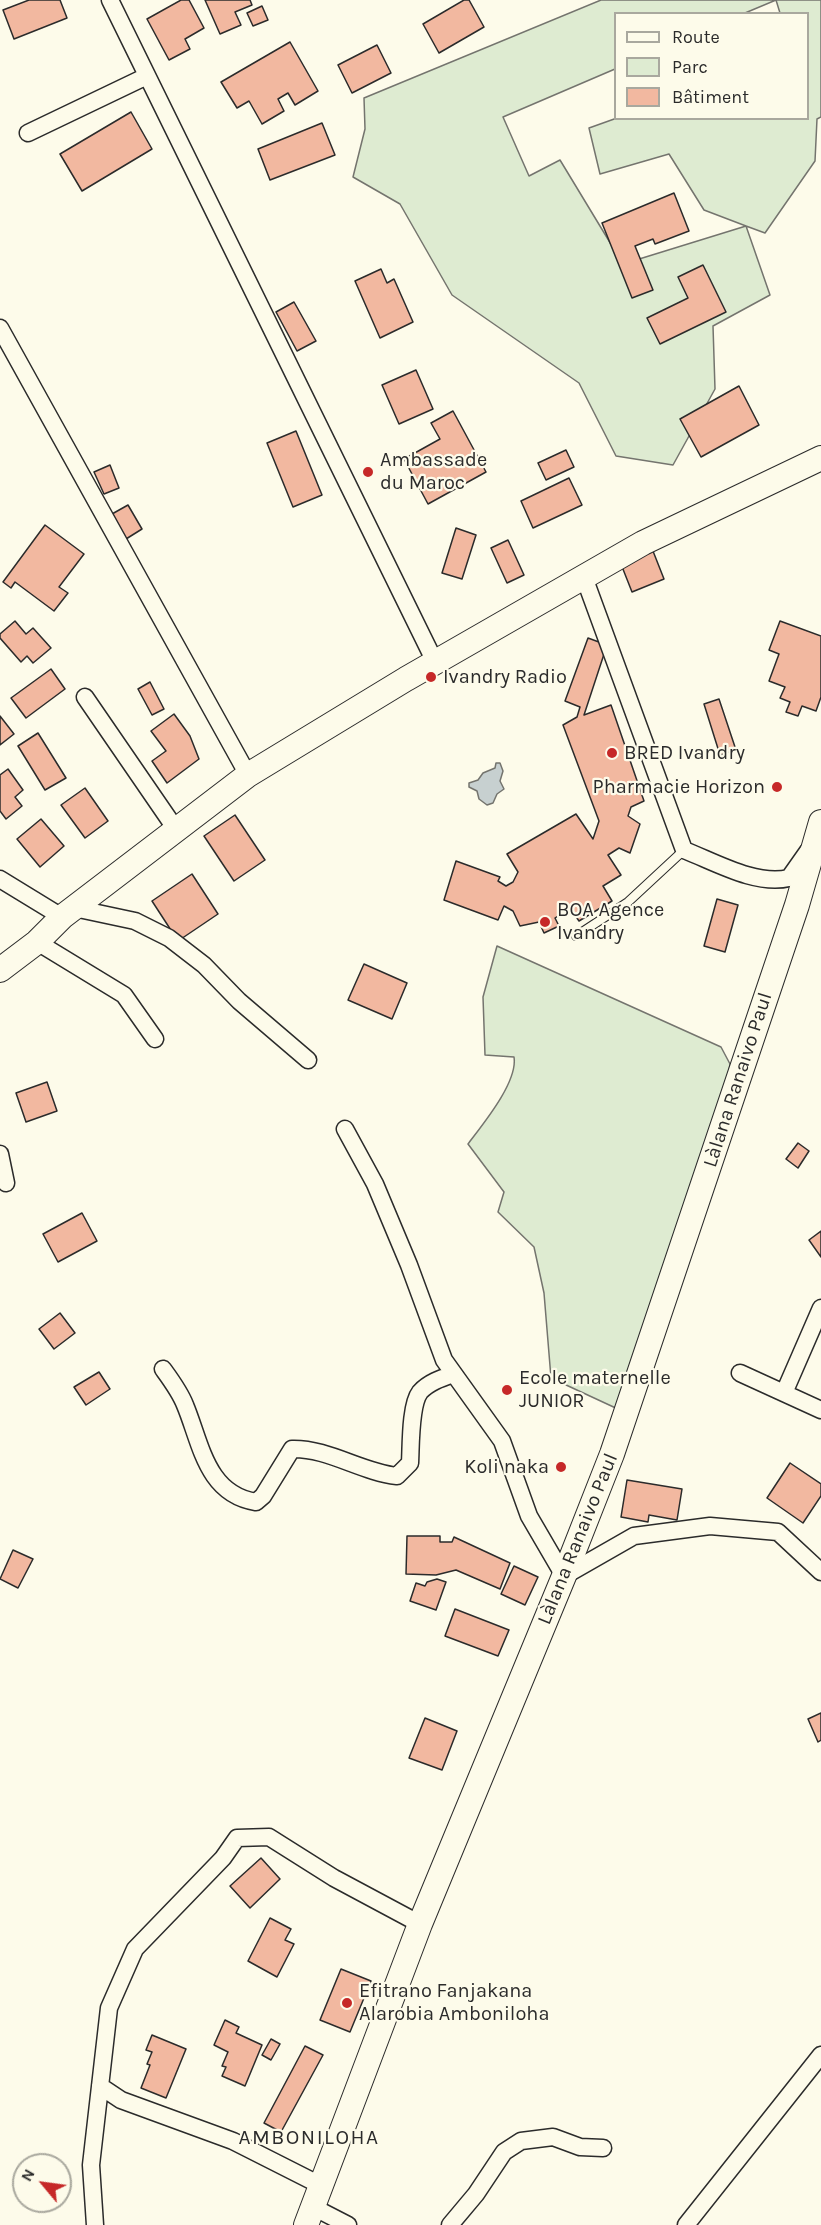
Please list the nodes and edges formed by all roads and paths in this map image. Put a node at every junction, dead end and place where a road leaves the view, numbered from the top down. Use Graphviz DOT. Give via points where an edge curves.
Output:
graph roads {
  1 [pos="110,0"];
  2 [pos="147,76"];
  3 [pos="28,133"];
  4 [pos="0,328"];
  5 [pos="821,458"];
  6 [pos="584,577"];
  7 [pos="435,662"];
  8 [pos="85,697"];
  9 [pos="248,775"];
  10 [pos="175,828"];
  11 [pos="819,836"];
  12 [pos="684,850"];
  13 [pos="0,879"];
  14 [pos="68,912"];
  15 [pos="576,936"];
  16 [pos="37,942"];
  17 [pos="0,970"];
  18 [pos="155,1039"];
  19 [pos="308,1060"];
  20 [pos="345,1129"];
  21 [pos="0,1154"];
  22 [pos="6,1183"];
  23 [pos="821,1308"];
  24 [pos="164,1368"];
  25 [pos="740,1373"];
  26 [pos="454,1374"];
  27 [pos="784,1393"];
  28 [pos="821,1410"];
  29 [pos="821,1572"];
  30 [pos="564,1576"];
  31 [pos="420,1924"];
  32 [pos="821,2055"];
  33 [pos="100,2086"];
  34 [pos="121,2100"];
  35 [pos="96,2118"];
  36 [pos="603,2148"];
  37 [pos="313,2206"];
  38 [pos="95,2225"];
  39 [pos="348,2225"];
  40 [pos="450,2225"];
  41 [pos="686,2225"];
  1 -- 2 [label="street"];
  2 -- 3 [label="street"];
  2 -- 7 [label="street"];
  4 -- 9 [label="street"];
  5 -- 6 [label="street" via="643,543"];
  6 -- 7 [label="street"];
  6 -- 12 [label="street"];
  7 -- 9 [label="street"];
  8 -- 10 [label="street"];
  9 -- 10 [label="street"];
  10 -- 14 [label="street"];
  11 -- 12 [label="street" via="789,878 776,881"];
  11 -- 30 [label="street, Làlana Ranaivo Paul" via="629,1409"];
  12 -- 15 [label="lane" via="627,902"];
  13 -- 14 [label="street"];
  14 -- 16 [label="street"];
  14 -- 19 [label="street" via="135,921 169,938"];
  16 -- 17 [label="street"];
  16 -- 18 [label="street" via="124,995"];
  20 -- 26 [label="street" via="375,1184 444,1360"];
  21 -- 22 [label="street"];
  23 -- 27 [label="street"];
  24 -- 26 [label="street" via="185,1404 199,1447 220,1483 228,1492 256,1502 292,1449 306,1448 374,1473 397,1476 410,1463 412,1422 419,1393 433,1381"];
  25 -- 27 [label="street"];
  26 -- 30 [label="street" via="502,1441 529,1516"];
  27 -- 28 [label="street"];
  29 -- 30 [label="street" via="778,1532 710,1526 634,1536"];
  30 -- 31 [label="street, Làlana Ranaivo Paul"];
  31 -- 33 [label="street" via="268,1837 237,1838 224,1857 135,1949 109,2008"];
  31 -- 37 [label="street, Làlana Ranaivo Paul"];
  32 -- 41 [label="street"];
  33 -- 34 [label="street"];
  33 -- 35 [label="street"];
  34 -- 35 [label="street"];
  34 -- 37 [label="street" via="233,2142"];
  35 -- 38 [label="street" via="91,2165"];
  36 -- 40 [label="street" via="580,2147 553,2136 521,2141 504,2152"];
  37 -- 39 [label="street"];
}
